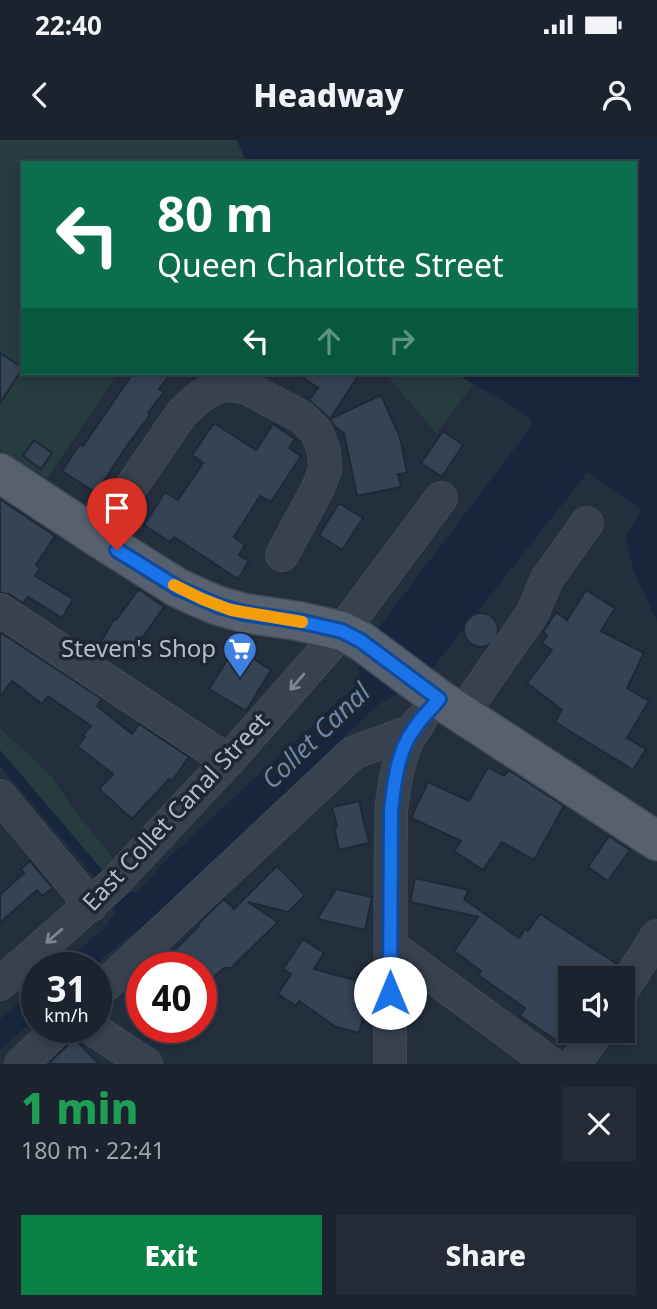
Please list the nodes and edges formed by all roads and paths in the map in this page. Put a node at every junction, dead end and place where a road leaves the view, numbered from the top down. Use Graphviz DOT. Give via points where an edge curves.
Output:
graph roads {
  1 [pos="0,473"];
  2 [pos="441,498"];
  3 [pos="587,523"];
  4 [pos="97,537"];
  5 [pos="282,555"];
  6 [pos="0,610"];
  7 [pos="351,636"];
  8 [pos="442,700"];
  9 [pos="412,731"];
  10 [pos="228,761"];
  11 [pos="0,796"];
  12 [pos="657,841"];
  13 [pos="103,893"];
  14 [pos="657,936"];
  15 [pos="391,946"];
  16 [pos="635,970"];
  17 [pos="112,979"];
  18 [pos="0,984"];
  19 [pos="112,1042"];
  20 [pos="43,1043"];
  21 [pos="589,1043"];
  22 [pos="21,1064"];
  23 [pos="146,1064"];
  24 [pos="390,1064"];
  25 [pos="551,1064"];
  26 [pos="575,1064"];
  1 -- 4 [label="main road"];
  2 -- 7 [label="street, East Collet Canal Street"];
  3 -- 8 [label="street" via="547,579 532,614"];
  4 -- 5 [label="street" via="182,413 216,387 232,385 247,388 302,417 316,431 324,451 325,470"];
  4 -- 7 [label="main road" via="178,588 219,606"];
  6 -- 10 [label="street"];
  7 -- 8 [label="main road"];
  7 -- 10 [label="street, East Collet Canal Street, one-way"];
  8 -- 9 [label="street"];
  8 -- 12 [label="main road"];
  9 -- 15 [label="street" via="400,758 391,811"];
  9 -- 17 [label="street" via="353,753"];
  10 -- 13 [label="street, East Collet Canal Street"];
  11 -- 13 [label="street"];
  13 -- 18 [label="street, East Collet Canal Street, one-way"];
  14 -- 16 [label="street"];
  15 -- 24 [label="street"];
  15 -- 25 [label="street"];
  19 -- 23 [label="street"];
  20 -- 22 [label="street"];
  21 -- 26 [label="street"];
}
